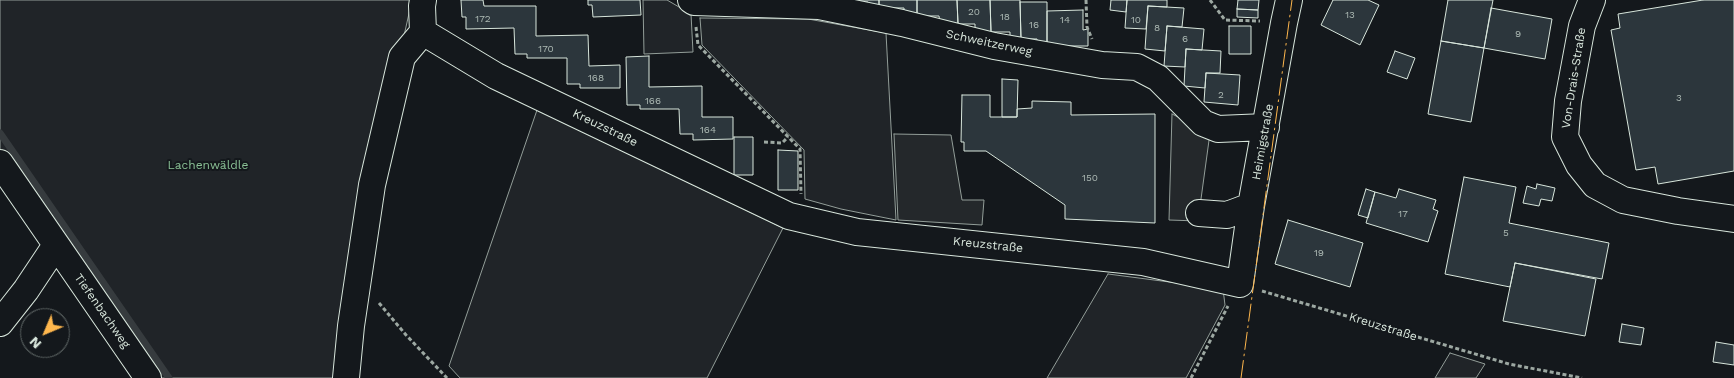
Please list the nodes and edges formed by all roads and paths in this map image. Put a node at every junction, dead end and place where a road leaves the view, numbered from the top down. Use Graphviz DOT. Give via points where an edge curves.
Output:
graph roads {
  1 [pos="423,0"];
  2 [pos="1086,0"];
  3 [pos="1210,0"];
  4 [pos="1592,0"];
  5 [pos="693,1"];
  6 [pos="1286,11"];
  7 [pos="1088,26"];
  8 [pos="423,32"];
  9 [pos="1266,127"];
  10 [pos="788,137"];
  11 [pos="764,142"];
  12 [pos="0,163"];
  13 [pos="1251,206"];
  14 [pos="1198,213"];
  15 [pos="802,219"];
  16 [pos="1734,219"];
  17 [pos="56,244"];
  18 [pos="359,272"];
  19 [pos="1240,284"];
  20 [pos="0,323"];
  21 [pos="148,378"];
  22 [pos="346,378"];
  23 [pos="448,378"];
  24 [pos="1191,378"];
  25 [pos="1582,378"];
  1 -- 8 [label="street"];
  2 -- 7 [label="path"];
  3 -- 6 [label="path" via="1225,20"];
  4 -- 16 [label="street, Von-Drais-Straße" via="1582,26 1565,137 1579,165 1595,185 1624,200"];
  5 -- 9 [label="street, Schweitzerweg" via="818,6 994,46 1102,65 1137,67 1158,78 1203,123 1218,129"];
  5 -- 10 [label="path" via="698,45"];
  6 -- 9 [label="street, Heimigstraße"];
  8 -- 15 [label="street, Kreuzstraße" via="496,76 789,216"];
  8 -- 18 [label="street" via="402,57 372,185"];
  9 -- 13 [label="street, Heimigstraße"];
  10 -- 11 [label="path" via="782,142"];
  10 -- 15 [label="path" via="800,149"];
  12 -- 17 [label="street, Tiefenbachweg"];
  13 -- 14 [label="street" via="1227,215"];
  13 -- 19 [label="street, Heimigstraße"];
  15 -- 19 [label="street, Kreuzstraße" via="857,232 926,230 1143,262"];
  17 -- 20 [label="street"];
  17 -- 21 [label="street, Tiefenbachweg"];
  18 -- 22 [label="street"];
  18 -- 23 [label="path" via="375,298 406,335"];
  19 -- 24 [label="path"];
  19 -- 25 [label="path, Kreuzstraße" via="1509,364"];
}
